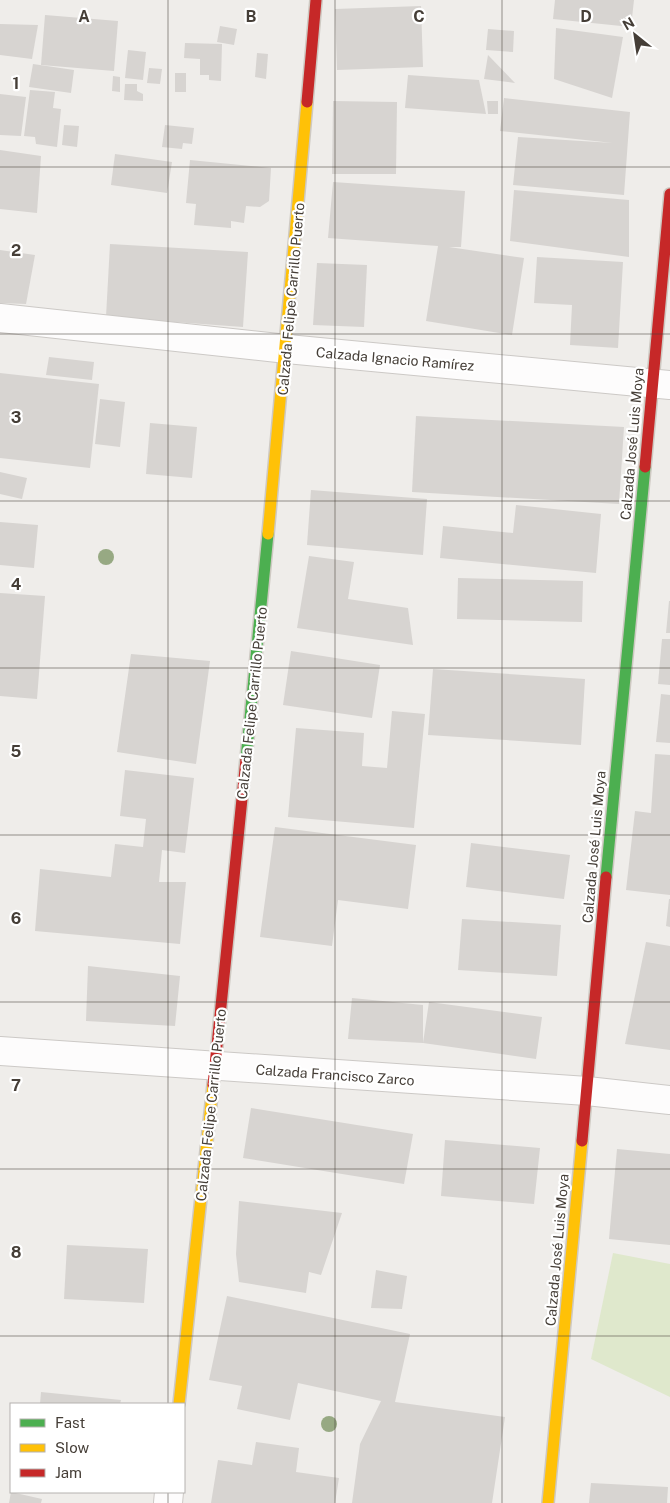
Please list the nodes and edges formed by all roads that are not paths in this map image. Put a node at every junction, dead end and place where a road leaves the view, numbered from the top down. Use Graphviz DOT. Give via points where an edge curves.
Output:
graph roads {
  1 [pos="316,0"];
  2 [pos="670,194"];
  3 [pos="0,318"];
  4 [pos="287,350"];
  5 [pos="661,384"];
  6 [pos="0,1051"];
  7 [pos="216,1067"];
  8 [pos="586,1092"];
  9 [pos="670,1100"];
  10 [pos="179,1403"];
  11 [pos="548,1503"];
  1 -- 4 [label="street, Calzada Felipe Carrillo Puerto"];
  2 -- 5 [label="street, Calzada José Luis Moya"];
  3 -- 4 [label="street, Calzada Ignacio Ramírez"];
  4 -- 5 [label="street, Calzada Ignacio Ramírez"];
  4 -- 7 [label="street, Calzada Felipe Carrillo Puerto"];
  5 -- 8 [label="street, Calzada José Luis Moya"];
  6 -- 7 [label="street, Calzada Francisco Zarco"];
  7 -- 8 [label="street, Calzada Francisco Zarco"];
  7 -- 10 [label="street, Calzada Felipe Carrillo Puerto"];
  8 -- 9 [label="street, Calzada Francisco Zarco"];
  8 -- 11 [label="street, Calzada José Luis Moya"];
}
